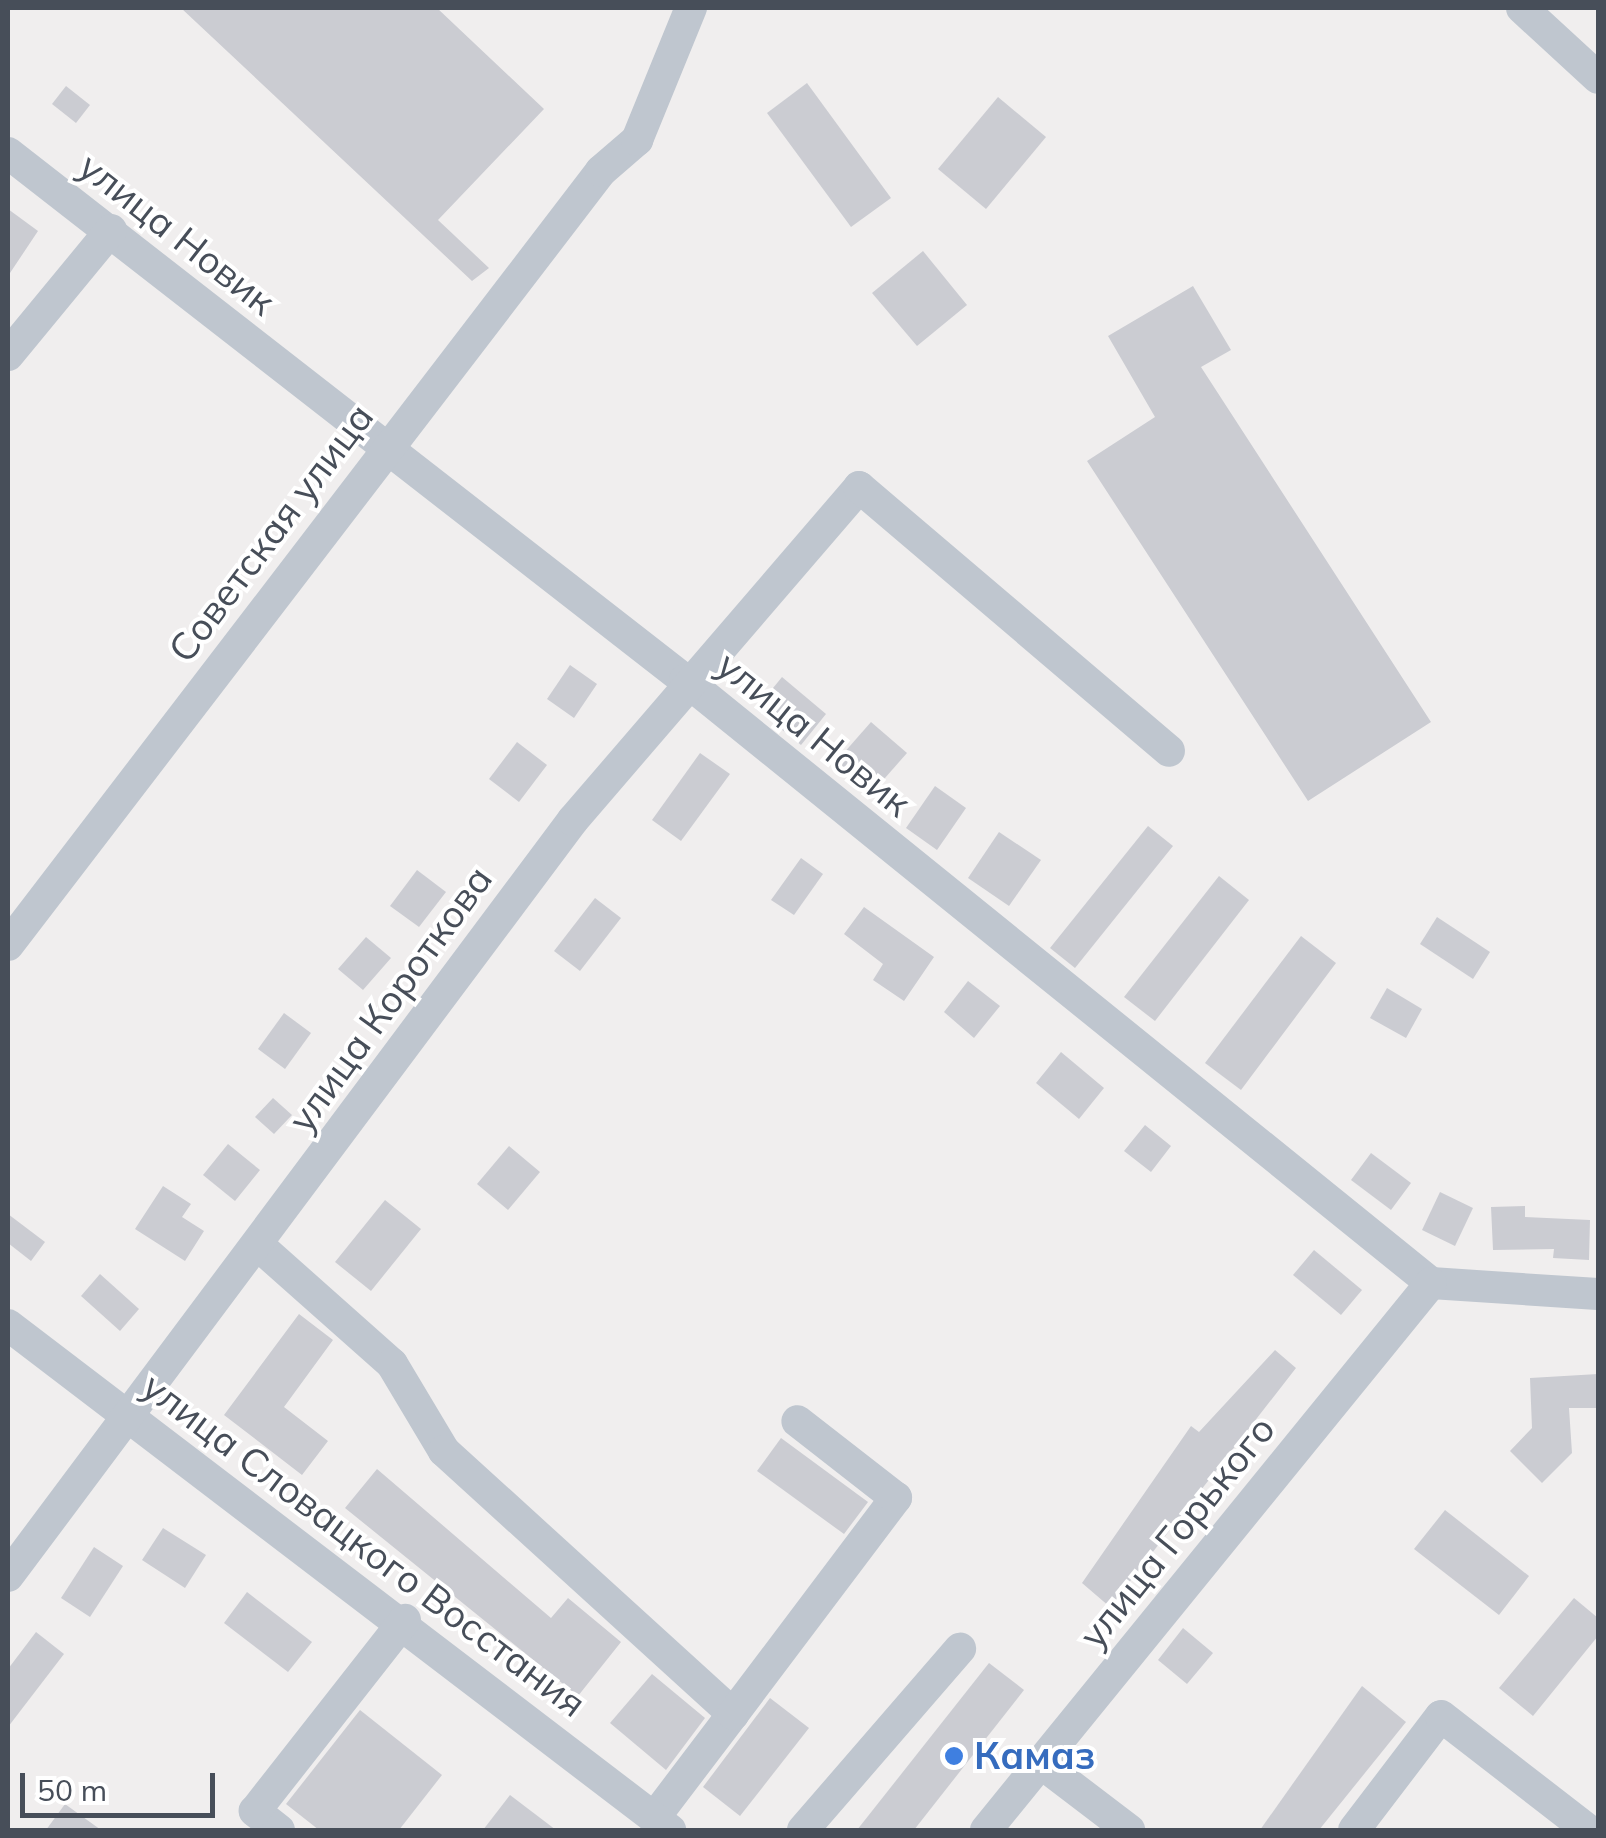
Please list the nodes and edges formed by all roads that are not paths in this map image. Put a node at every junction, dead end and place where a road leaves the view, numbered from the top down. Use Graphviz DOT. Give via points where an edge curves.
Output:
graph roads {
  1 [pos="690,8"];
  2 [pos="1522,8"];
  3 [pos="1598,78"];
  4 [pos="8,154"];
  5 [pos="111,230"];
  6 [pos="8,356"];
  7 [pos="384,451"];
  8 [pos="684,680"];
  9 [pos="1168,751"];
  10 [pos="8,945"];
  11 [pos="258,1245"];
  12 [pos="1431,1283"];
  13 [pos="1598,1294"];
  14 [pos="8,1325"];
  15 [pos="130,1418"];
  16 [pos="797,1421"];
  17 [pos="8,1576"];
  18 [pos="405,1620"];
  19 [pos="960,1649"];
  20 [pos="733,1714"];
  21 [pos="1042,1762"];
  22 [pos="662,1824"];
  23 [pos="279,1830"];
  24 [pos="802,1830"];
  25 [pos="986,1830"];
  26 [pos="1129,1830"];
  27 [pos="1354,1830"];
  28 [pos="1588,1830"];
  1 -- 7 [label="street, Советская улица" via="637,140 601,171"];
  2 -- 3 [label="street"];
  4 -- 5 [label="street, улица Новик"];
  5 -- 6 [label="street"];
  5 -- 7 [label="street, улица Новик"];
  7 -- 8 [label="street, улица Новик"];
  7 -- 10 [label="street, Советская улица"];
  8 -- 9 [label="street, улица Короткова" via="859,487"];
  8 -- 11 [label="street, улица Короткова"];
  8 -- 12 [label="street, улица Новик"];
  11 -- 15 [label="street, улица Короткова"];
  11 -- 20 [label="street" via="392,1364 444,1451"];
  12 -- 13 [label="street"];
  12 -- 21 [label="street, улица Горького"];
  14 -- 15 [label="street, улица Словацкого Восстания"];
  15 -- 17 [label="street, улица Короткова"];
  15 -- 18 [label="street, улица Словацкого Восстания"];
  16 -- 20 [label="street" via="896,1498"];
  18 -- 22 [label="street, улица Словацкого Восстания"];
  18 -- 23 [label="street" via="255,1812"];
  19 -- 24 [label="street"];
  20 -- 22 [label="street"];
  21 -- 25 [label="street, улица Горького"];
  21 -- 26 [label="street"];
  27 -- 28 [label="street" via="1441,1716"];
}
